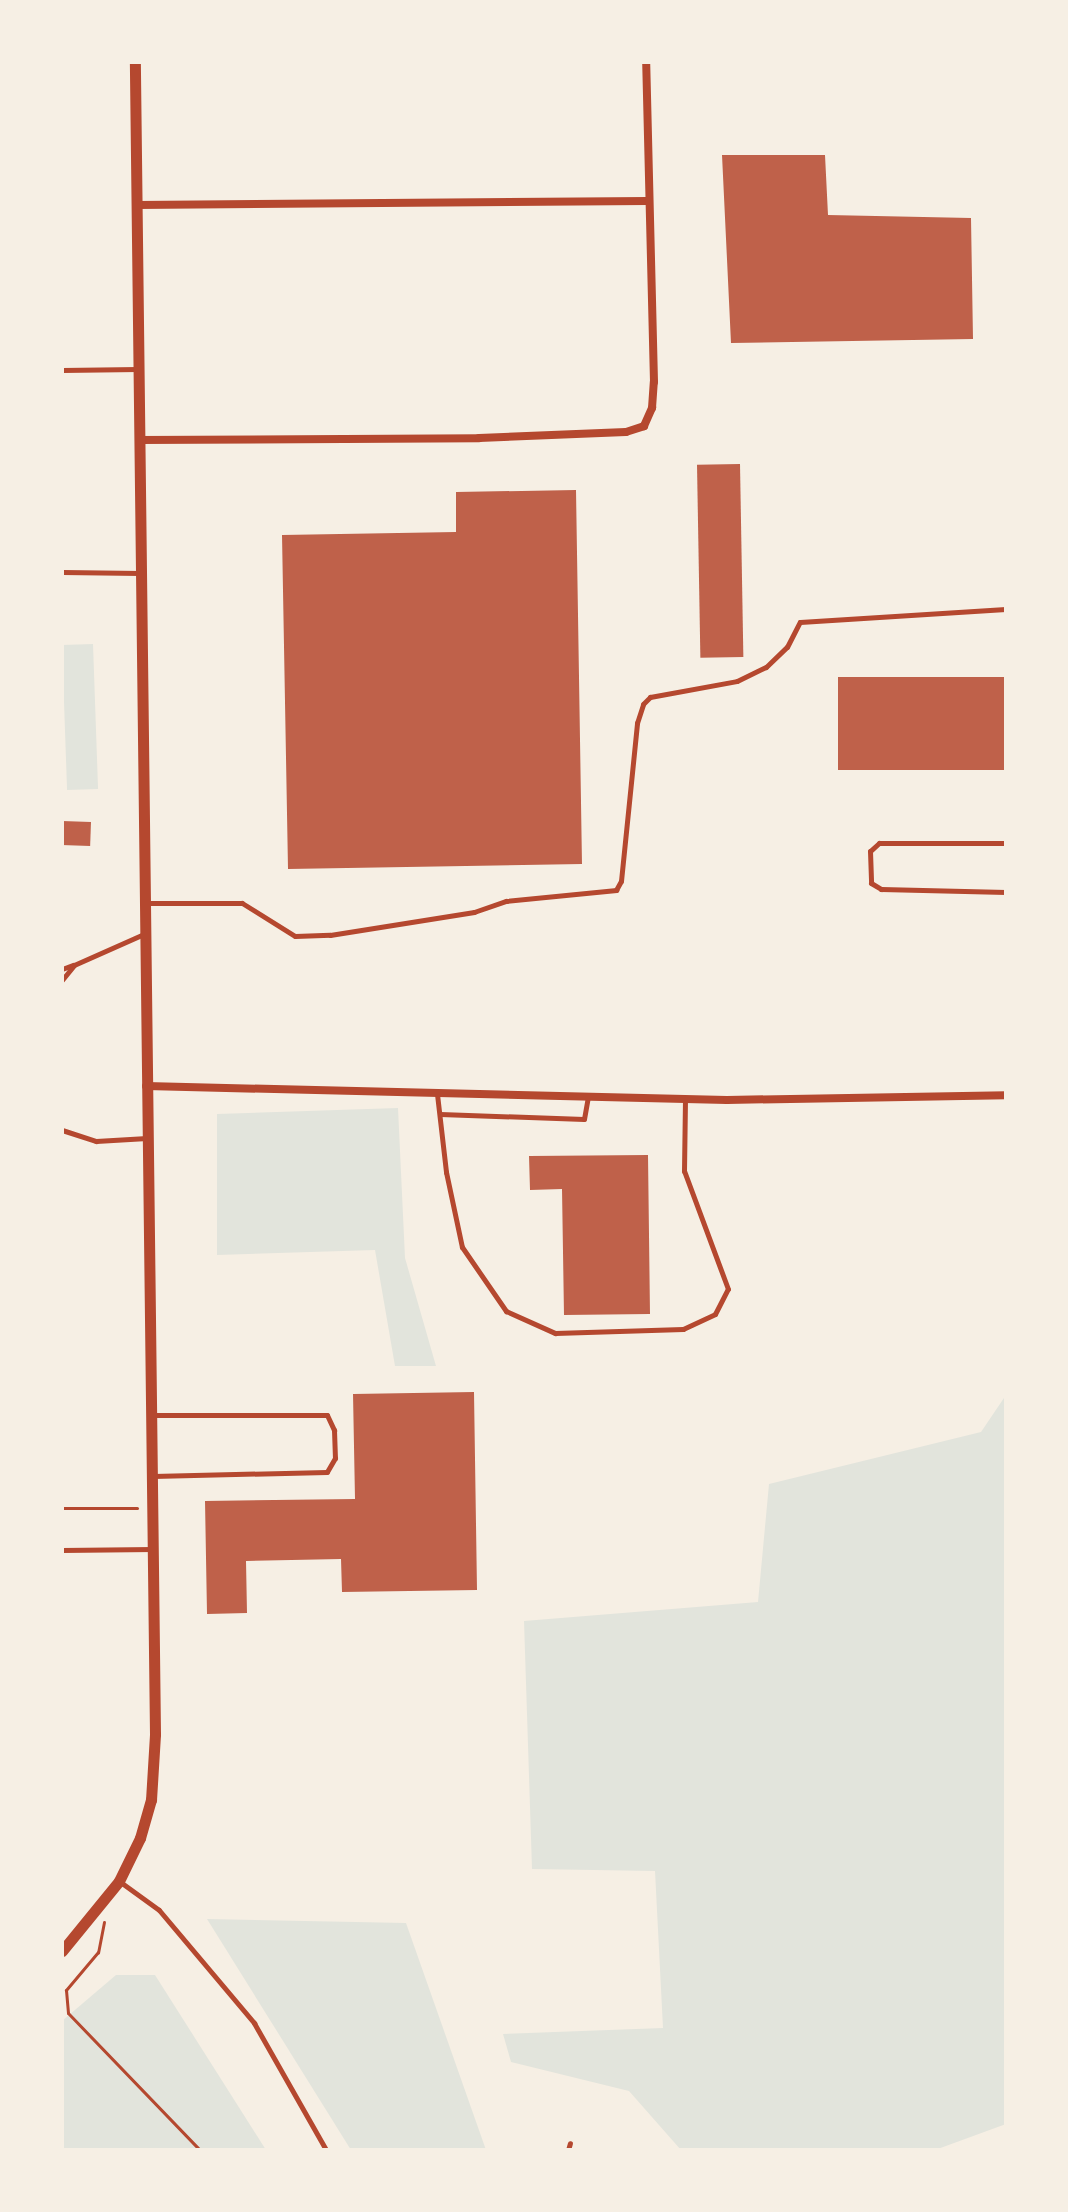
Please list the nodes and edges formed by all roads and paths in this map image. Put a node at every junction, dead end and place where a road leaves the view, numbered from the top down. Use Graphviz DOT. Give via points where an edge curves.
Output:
graph roads {
  1 [pos="135,62"];
  2 [pos="646,62"];
  3 [pos="648,201"];
  4 [pos="137,205"];
  5 [pos="139,369"];
  6 [pos="62,370"];
  7 [pos="139,440"];
  8 [pos="62,572"];
  9 [pos="141,573"];
  10 [pos="1006,609"];
  11 [pos="1006,843"];
  12 [pos="1006,892"];
  13 [pos="144,903"];
  14 [pos="145,933"];
  15 [pos="74,965"];
  16 [pos="62,969"];
  17 [pos="62,980"];
  18 [pos="146,1086"];
  19 [pos="437,1094"];
  20 [pos="1006,1095"];
  21 [pos="588,1097"];
  22 [pos="685,1099"];
  23 [pos="439,1114"];
  24 [pos="62,1130"];
  25 [pos="147,1138"];
  26 [pos="152,1415"];
  27 [pos="152,1476"];
  28 [pos="153,1507"];
  29 [pos="62,1508"];
  30 [pos="154,1549"];
  31 [pos="62,1550"];
  32 [pos="119,1881"];
  33 [pos="100,1906"];
  34 [pos="62,1951"];
  35 [pos="200,2150"];
  36 [pos="326,2150"];
  1 -- 4 [label="street"];
  2 -- 3 [label="street"];
  3 -- 4 [label="street"];
  3 -- 7 [label="street" via="654,382 644,426 626,432 479,438"];
  4 -- 5 [label="street"];
  5 -- 6 [label="lane"];
  5 -- 7 [label="street"];
  7 -- 9 [label="street"];
  8 -- 9 [label="lane"];
  9 -- 13 [label="street"];
  10 -- 13 [label="lane" via="800,622 787,647 766,667 737,681 650,697 637,723 616,890 506,901 474,912 295,936 242,903"];
  11 -- 12 [label="lane" via="879,843 870,851 871,883 881,889"];
  13 -- 14 [label="street"];
  14 -- 15 [label="lane"];
  14 -- 18 [label="street"];
  15 -- 16 [label="lane"];
  15 -- 17 [label="lane"];
  18 -- 19 [label="street"];
  18 -- 25 [label="street"];
  19 -- 21 [label="street"];
  19 -- 23 [label="lane"];
  20 -- 22 [label="street"];
  21 -- 22 [label="street"];
  21 -- 23 [label="lane" via="584,1119"];
  22 -- 23 [label="lane" via="684,1171 728,1289 715,1314 683,1329 555,1333 506,1311 462,1247"];
  24 -- 25 [label="lane" via="96,1141"];
  25 -- 26 [label="street"];
  26 -- 27 [label="street"];
  26 -- 27 [label="lane" via="327,1415 334,1430 335,1458 327,1472"];
  27 -- 28 [label="street"];
  28 -- 29 [label="path"];
  28 -- 30 [label="street"];
  30 -- 31 [label="lane"];
  30 -- 32 [label="street" via="153,1773 140,1838"];
  32 -- 33 [label="street"];
  32 -- 36 [label="lane" via="159,1910 254,2023"];
  33 -- 34 [label="street"];
  33 -- 35 [label="path" via="103,1939 66,1990 68,2013"];
}
